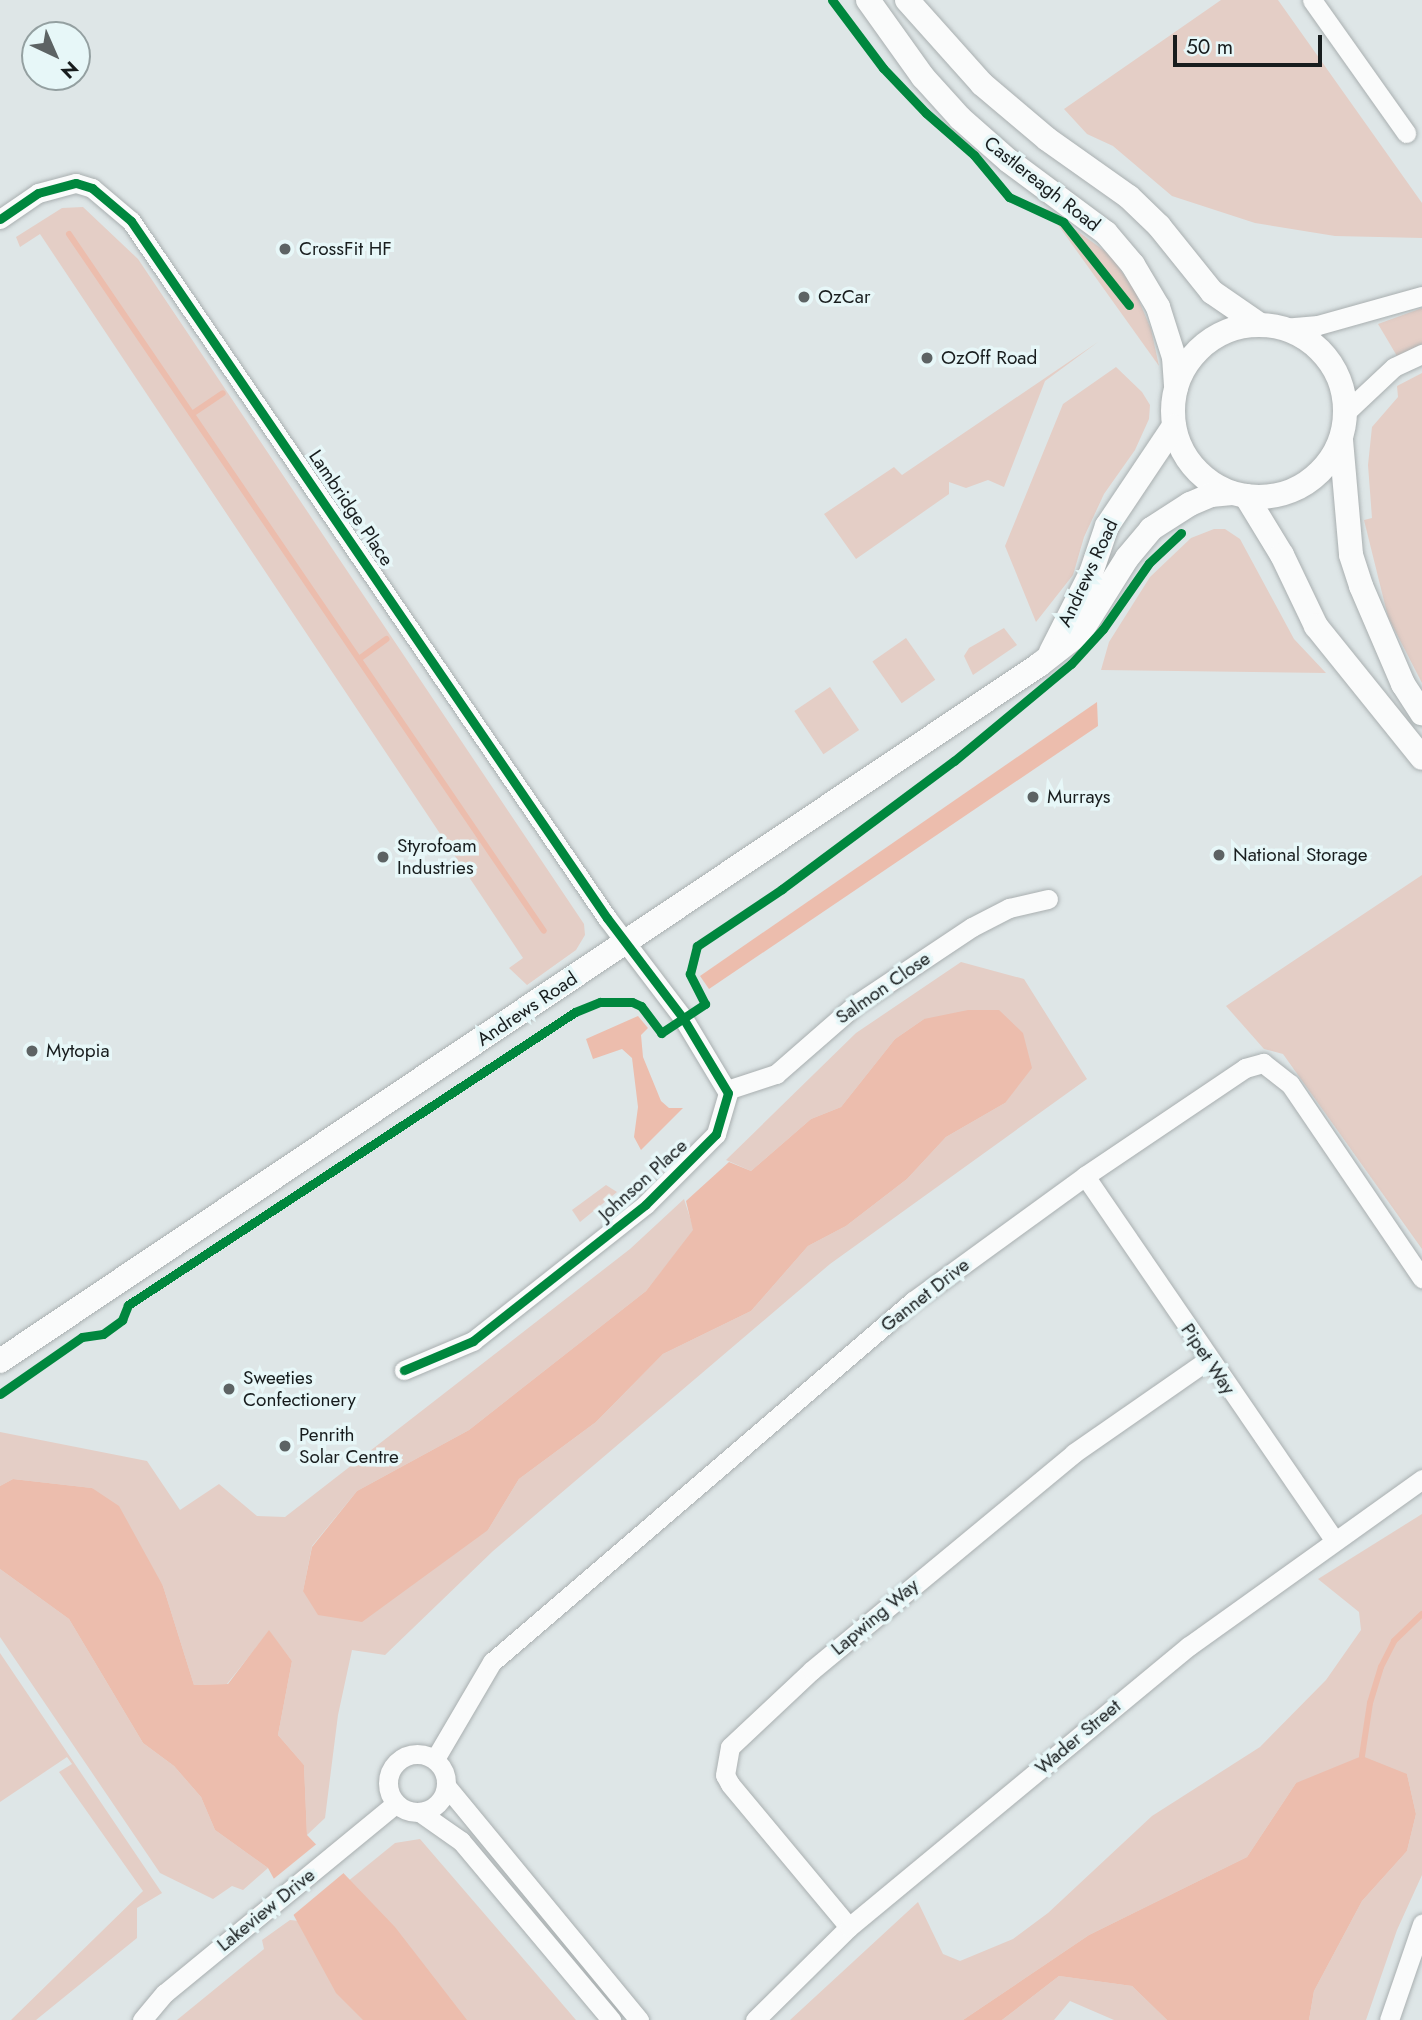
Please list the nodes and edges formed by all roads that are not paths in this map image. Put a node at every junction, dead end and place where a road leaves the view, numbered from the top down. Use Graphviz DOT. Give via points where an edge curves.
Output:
graph roads {
  1 [pos="868,0"];
  2 [pos="907,0"];
  3 [pos="1312,0"];
  4 [pos="1406,133"];
  5 [pos="0,219"];
  6 [pos="1422,296"];
  7 [pos="1272,327"];
  8 [pos="1422,354"];
  9 [pos="1176,388"];
  10 [pos="1345,413"];
  11 [pos="1174,426"];
  12 [pos="1340,439"];
  13 [pos="1239,495"];
  14 [pos="1051,653"];
  15 [pos="1422,713"];
  16 [pos="1422,758"];
  17 [pos="1048,899"];
  18 [pos="629,942"];
  19 [pos="727,1090"];
  20 [pos="1085,1176"];
  21 [pos="1422,1278"];
  22 [pos="1208,1360"];
  23 [pos="0,1361"];
  24 [pos="404,1370"];
  25 [pos="1422,1479"];
  26 [pos="1334,1539"];
  27 [pos="435,1759"];
  28 [pos="447,1787"];
  29 [pos="395,1804"];
  30 [pos="421,1813"];
  31 [pos="1422,1924"];
  32 [pos="849,1927"];
  33 [pos="142,2020"];
  34 [pos="611,2020"];
  35 [pos="639,2020"];
  36 [pos="755,2020"];
  37 [pos="1389,2020"];
  1 -- 9 [label="main road, Castlereagh Road" via="923,78 960,118 1106,233 1133,265 1158,307 1174,356"];
  2 -- 7 [label="main road, Castlereagh Road" via="982,84 1047,139 1129,197 1165,232 1212,292"];
  3 -- 4 [label="street"];
  5 -- 18 [label="street, Lambridge Place" via="38,193 76,183 92,188 131,221 607,918"];
  6 -- 7 [label="street" via="1318,325"];
  7 -- 9 [label="main road" via="1233,330 1208,343 1188,363"];
  7 -- 10 [label="main road" via="1316,346 1329,360 1338,376"];
  8 -- 10 [label="street" via="1382,376"];
  9 -- 11 [label="main road"];
  10 -- 12 [label="main road"];
  11 -- 13 [label="main road" via="1188,460 1208,480"];
  11 -- 14 [label="main road, Andrews Road" via="1107,526 1091,573"];
  12 -- 13 [label="main road" via="1313,478 1293,490"];
  12 -- 15 [label="main road" via="1351,555 1382,640"];
  13 -- 14 [label="main road, Andrews Road" via="1211,495 1151,530 1127,558 1080,633"];
  13 -- 16 [label="main road" via="1282,555 1317,626"];
  14 -- 18 [label="main road, Andrews Road"];
  17 -- 19 [label="street, Salmon Close" via="1009,908 972,927 855,1005 776,1074"];
  18 -- 19 [label="street"];
  18 -- 23 [label="main road, Andrews Road"];
  19 -- 24 [label="street, Johnson Place" via="728,1102 716,1134 653,1198 473,1341"];
  20 -- 21 [label="street, Gannet Drive" via="1245,1069 1264,1063 1290,1084"];
  20 -- 22 [label="street, Pipet Way"];
  20 -- 27 [label="street, Gannet Drive" via="913,1301 492,1662"];
  22 -- 26 [label="street, Pipet Way"];
  22 -- 32 [label="street, Lapwing Way" via="1074,1452 812,1670 730,1747 725,1775 730,1784"];
  25 -- 26 [label="street, Wader Street"];
  26 -- 32 [label="street, Wader Street" via="1189,1646"];
  27 -- 28 [label="street"];
  27 -- 29 [label="street" via="411,1755 396,1763 388,1786"];
  28 -- 30 [label="street" via="438,1804"];
  28 -- 35 [label="street"];
  29 -- 30 [label="street"];
  29 -- 33 [label="street, Lakeview Drive" via="164,1993"];
  30 -- 34 [label="street" via="461,1841"];
  31 -- 37 [label="street"];
  32 -- 36 [label="street, Wader Street"];
}
